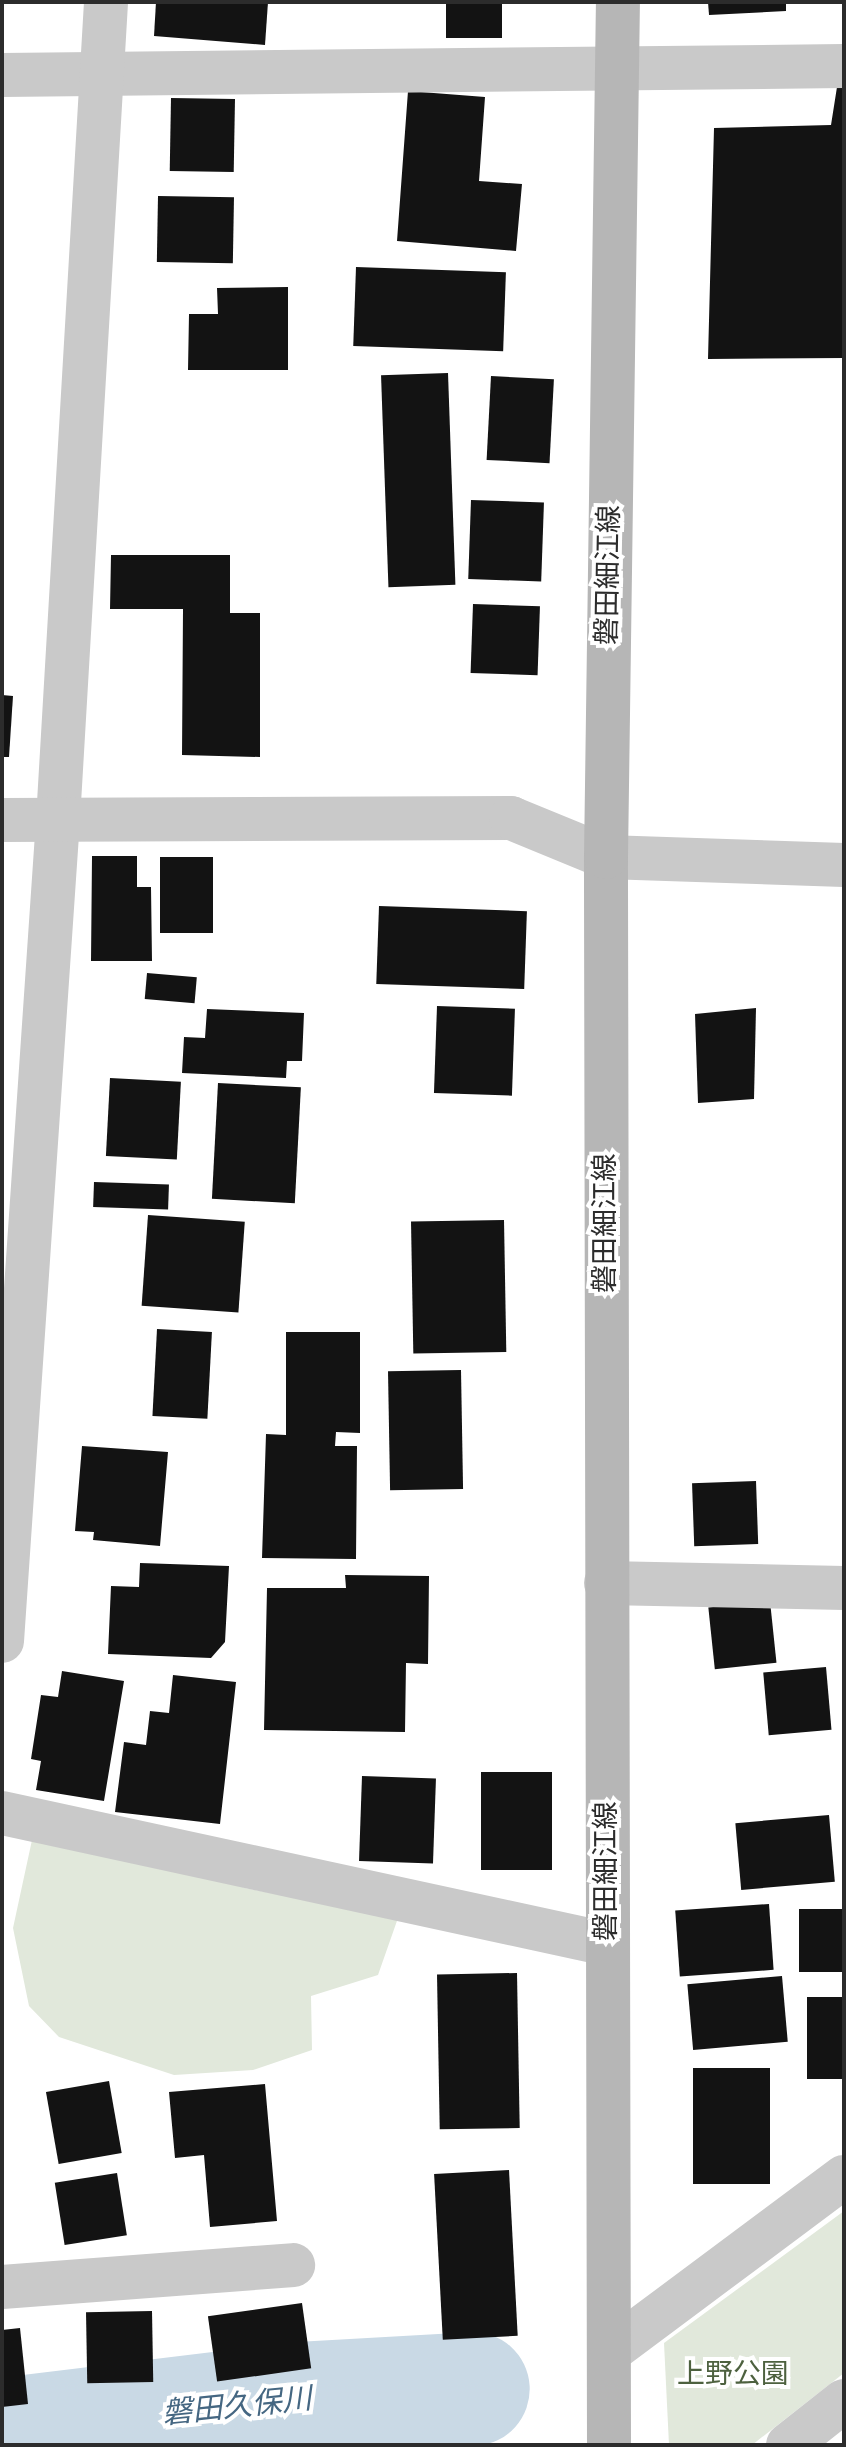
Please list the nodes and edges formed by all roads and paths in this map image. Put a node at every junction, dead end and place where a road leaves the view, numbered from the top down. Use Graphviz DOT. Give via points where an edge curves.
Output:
graph roads {
  1 [pos="106,2"];
  2 [pos="618,2"];
  3 [pos="616,66"];
  4 [pos="844,66"];
  5 [pos="2,75"];
  6 [pos="101,75"];
  7 [pos="2,820"];
  8 [pos="58,820"];
  9 [pos="606,857"];
  10 [pos="844,865"];
  11 [pos="606,1583"];
  12 [pos="844,1588"];
  13 [pos="2,1641"];
  14 [pos="2,1813"];
  15 [pos="607,1944"];
  16 [pos="844,2177"];
  17 [pos="293,2265"];
  18 [pos="2,2287"];
  19 [pos="609,2352"];
  20 [pos="844,2401"];
  21 [pos="609,2445"];
  22 [pos="788,2445"];
  1 -- 6 [label="street"];
  2 -- 3 [label="main road, 磐田細江線"];
  3 -- 4 [label="street"];
  3 -- 6 [label="street"];
  3 -- 9 [label="main road, 磐田細江線"];
  5 -- 6 [label="street"];
  6 -- 8 [label="street"];
  7 -- 8 [label="street"];
  8 -- 9 [label="street" via="511,818"];
  8 -- 13 [label="street"];
  9 -- 10 [label="street"];
  9 -- 11 [label="main road, 磐田細江線"];
  11 -- 12 [label="street"];
  11 -- 15 [label="main road, 磐田細江線"];
  14 -- 15 [label="street"];
  15 -- 19 [label="main road, 磐田細江線"];
  16 -- 19 [label="street"];
  17 -- 18 [label="street"];
  19 -- 21 [label="main road, 磐田細江線"];
  20 -- 22 [label="street"];
}
